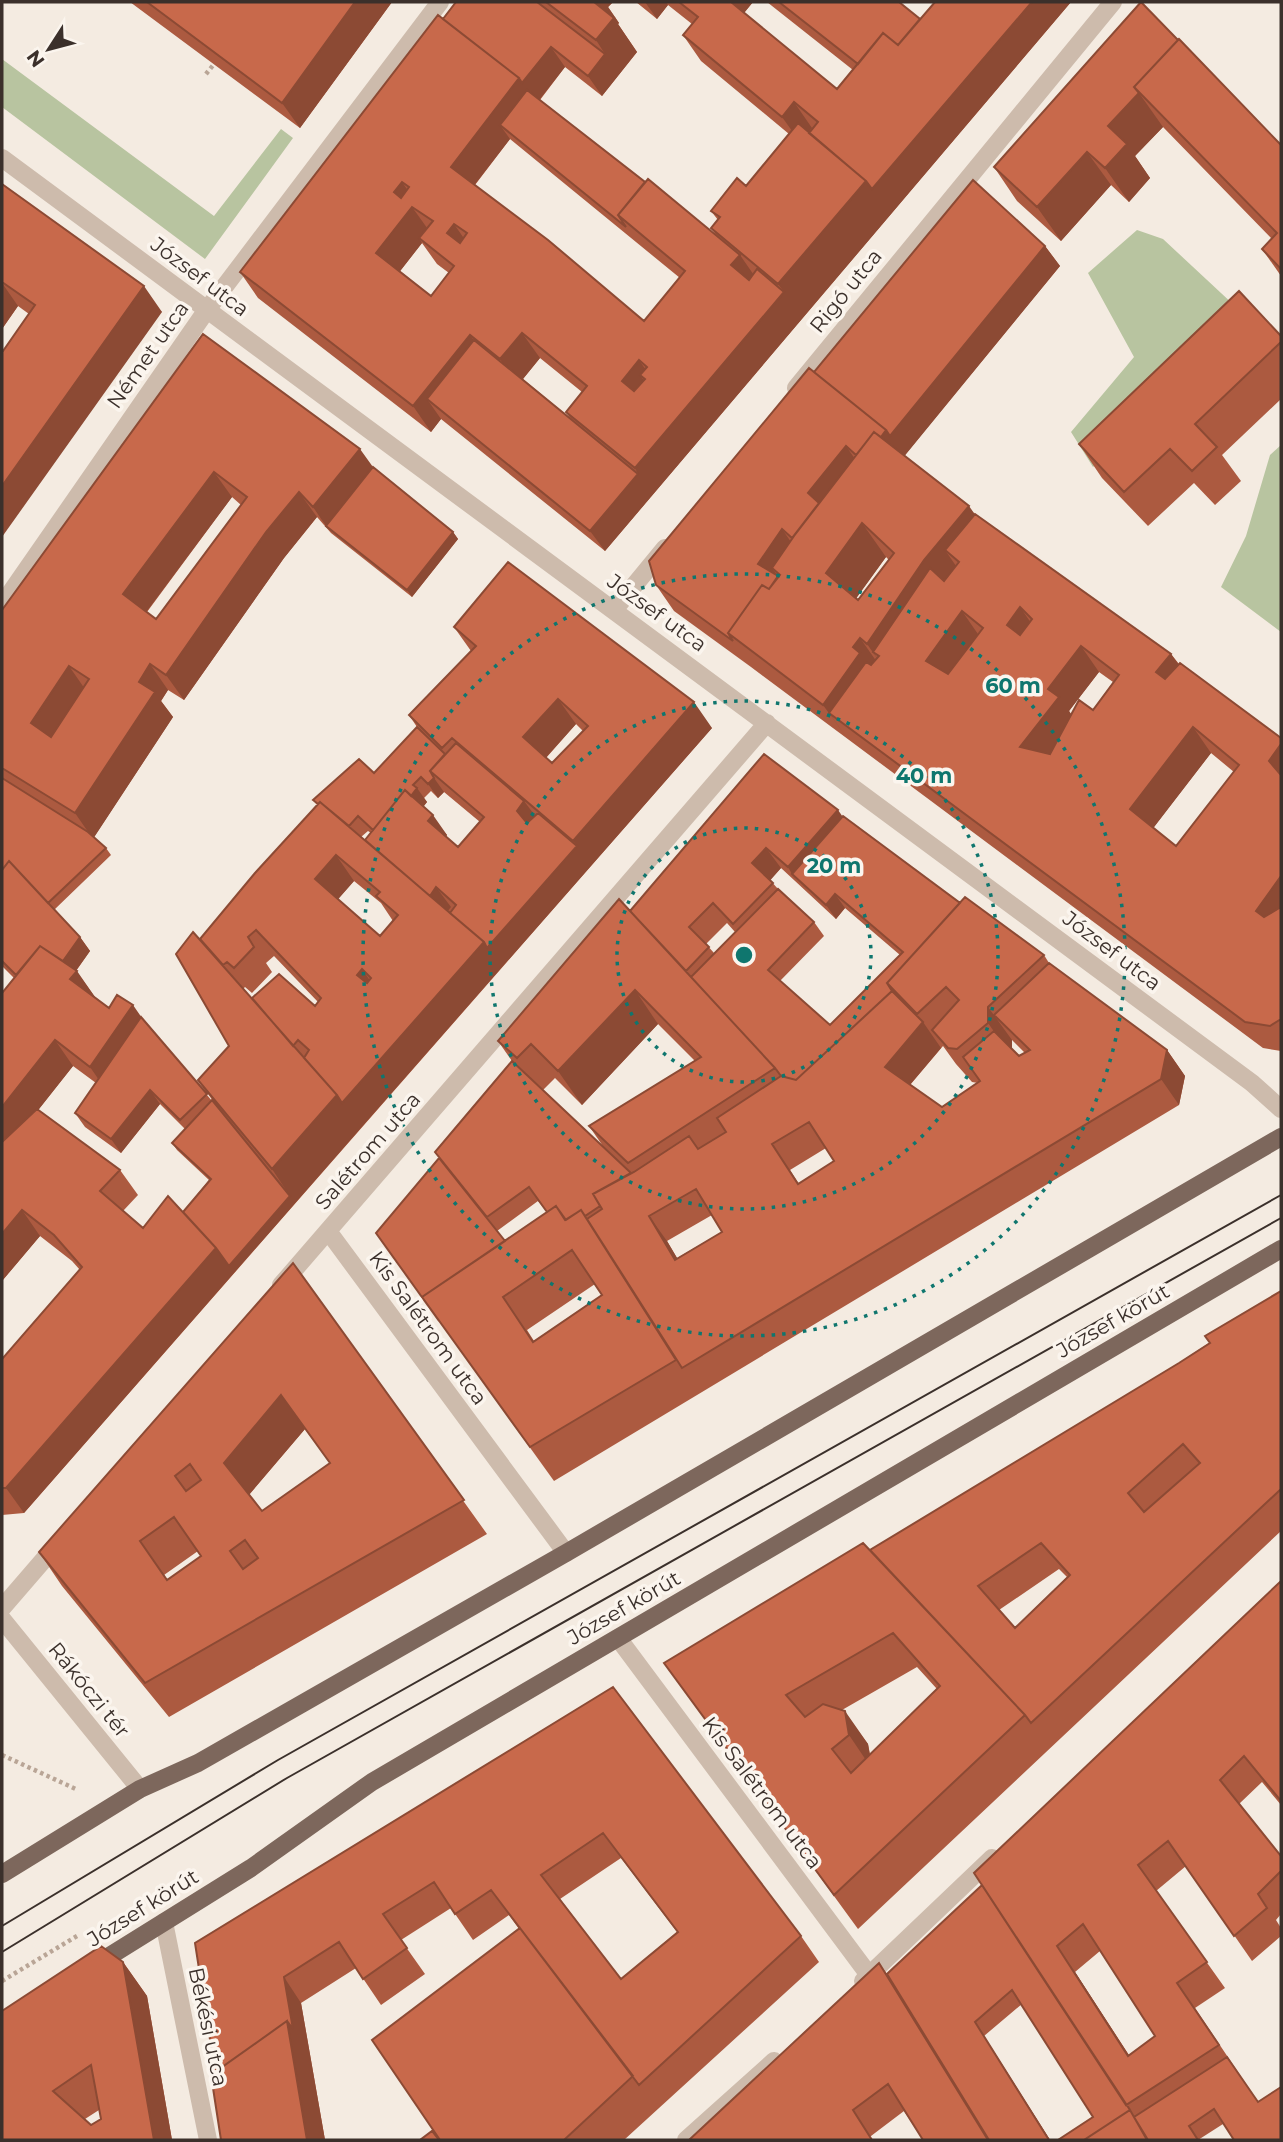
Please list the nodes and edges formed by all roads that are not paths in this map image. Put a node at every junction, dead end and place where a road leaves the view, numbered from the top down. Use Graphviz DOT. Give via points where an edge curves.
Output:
graph roads {
  1 [pos="440,2"];
  2 [pos="1113,2"];
  3 [pos="2,159"];
  4 [pos="206,310"];
  5 [pos="789,396"];
  6 [pos="675,535"];
  7 [pos="2,605"];
  8 [pos="614,610"];
  9 [pos="767,723"];
  10 [pos="1281,1109"];
  11 [pos="1281,1137"];
  12 [pos="328,1231"];
  13 [pos="1281,1249"];
  14 [pos="274,1294"];
  15 [pos="74,1524"];
  16 [pos="566,1553"];
  17 [pos="2,1608"];
  18 [pos="2,1619"];
  19 [pos="618,1638"];
  20 [pos="140,1789"];
  21 [pos="1000,1851"];
  22 [pos="2,1874"];
  23 [pos="164,1922"];
  24 [pos="83,1973"];
  25 [pos="869,1975"];
  26 [pos="849,1993"];
  27 [pos="788,2048"];
  28 [pos="208,2140"];
  29 [pos="686,2140"];
  1 -- 4 [label="street, Német utca"];
  2 -- 5 [label="street, Rigó utca"];
  3 -- 4 [label="street, József utca"];
  4 -- 7 [label="street, Német utca"];
  4 -- 8 [label="street, József utca"];
  6 -- 8 [label="street"];
  8 -- 9 [label="street, József utca"];
  9 -- 10 [label="street, József utca"];
  9 -- 12 [label="street, Salétrom utca"];
  11 -- 16 [label="main road"];
  12 -- 14 [label="street, Salétrom utca"];
  12 -- 16 [label="street, Kis Salétrom utca"];
  13 -- 19 [label="main road, József körút"];
  15 -- 17 [label="street"];
  16 -- 20 [label="main road" via="198,1763"];
  18 -- 20 [label="street, Rákóczi tér"];
  19 -- 23 [label="main road, József körút" via="372,1782 251,1868"];
  19 -- 25 [label="street, Kis Salétrom utca"];
  20 -- 22 [label="main road"];
  21 -- 25 [label="street"];
  23 -- 24 [label="main road, József körút"];
  23 -- 28 [label="street, Békési utca"];
  25 -- 26 [label="street"];
  27 -- 29 [label="street"];
}
